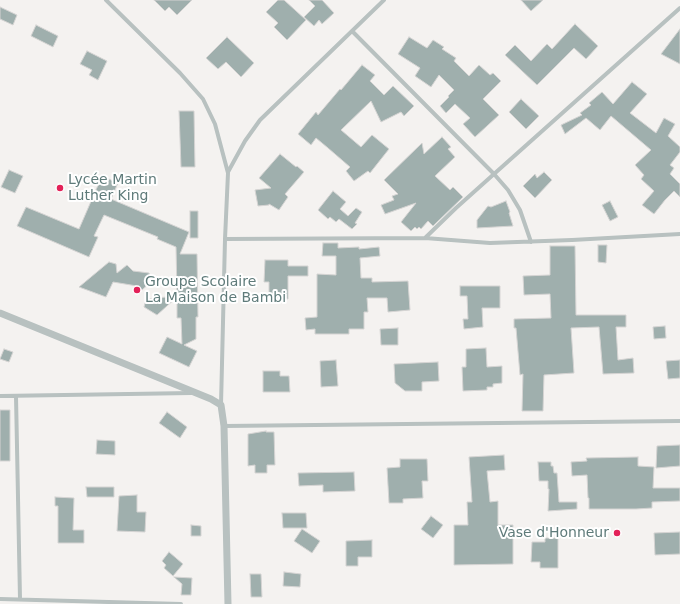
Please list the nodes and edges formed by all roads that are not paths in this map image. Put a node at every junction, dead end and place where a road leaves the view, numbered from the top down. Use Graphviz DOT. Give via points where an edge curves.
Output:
graph roads {
  1 [pos="106,0"];
  2 [pos="384,0"];
  3 [pos="680,8"];
  4 [pos="352,31"];
  5 [pos="228,173"];
  6 [pos="494,174"];
  7 [pos="680,234"];
  8 [pos="425,238"];
  9 [pos="225,239"];
  10 [pos="531,242"];
  11 [pos="0,313"];
  12 [pos="197,393"];
  13 [pos="0,396"];
  14 [pos="16,396"];
  15 [pos="221,405"];
  16 [pos="680,421"];
  17 [pos="224,426"];
  18 [pos="0,599"];
  19 [pos="20,599"];
  20 [pos="181,604"];
  21 [pos="228,604"];
  1 -- 5 [label="street" via="180,73 202,99 215,124"];
  2 -- 4 [label="street"];
  3 -- 6 [label="street"];
  4 -- 5 [label="street" via="260,120"];
  4 -- 6 [label="street"];
  5 -- 9 [label="street"];
  6 -- 8 [label="street"];
  6 -- 10 [label="street" via="520,210"];
  7 -- 10 [label="street"];
  8 -- 9 [label="street"];
  8 -- 10 [label="street" via="490,243"];
  9 -- 15 [label="street"];
  11 -- 12 [label="street"];
  12 -- 14 [label="street"];
  12 -- 15 [label="street"];
  13 -- 14 [label="street"];
  14 -- 19 [label="street"];
  15 -- 17 [label="street"];
  16 -- 17 [label="street"];
  17 -- 21 [label="street"];
  18 -- 19 [label="street"];
  19 -- 20 [label="street"];
}
